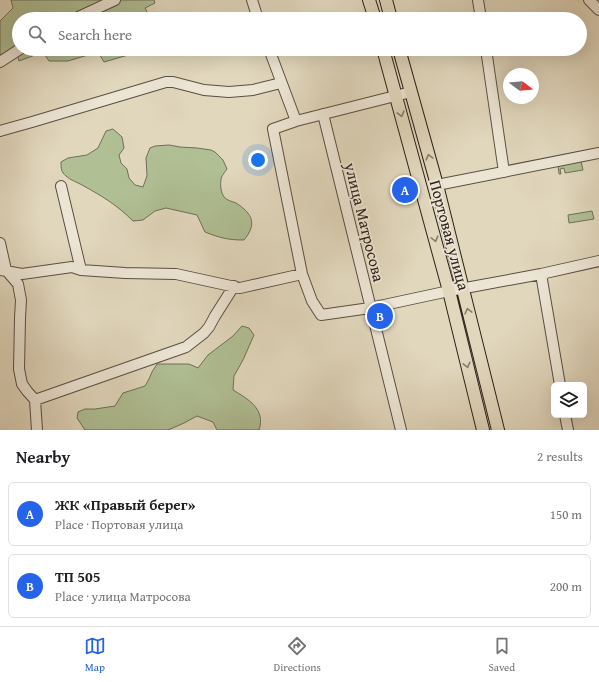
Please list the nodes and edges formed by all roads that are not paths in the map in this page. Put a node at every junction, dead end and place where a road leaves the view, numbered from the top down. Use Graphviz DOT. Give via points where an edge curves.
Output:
graph roads {
  1 [pos="115,0"];
  2 [pos="252,0"];
  3 [pos="370,0"];
  4 [pos="386,0"];
  5 [pos="478,0"];
  6 [pos="589,0"];
  7 [pos="599,10"];
  8 [pos="89,12"];
  9 [pos="256,12"];
  10 [pos="373,12"];
  11 [pos="389,12"];
  12 [pos="480,12"];
  13 [pos="12,54"];
  14 [pos="271,56"];
  15 [pos="385,56"];
  16 [pos="401,56"];
  17 [pos="487,56"];
  18 [pos="0,62"];
  19 [pos="281,83"];
  20 [pos="411,92"];
  21 [pos="396,96"];
  22 [pos="324,114"];
  23 [pos="296,121"];
  24 [pos="0,131"];
  25 [pos="599,153"];
  26 [pos="504,172"];
  27 [pos="437,184"];
  28 [pos="61,186"];
  29 [pos="0,243"];
  30 [pos="599,261"];
  31 [pos="3,270"];
  32 [pos="81,270"];
  33 [pos="302,274"];
  34 [pos="541,274"];
  35 [pos="234,286"];
  36 [pos="463,288"];
  37 [pos="449,291"];
  38 [pos="370,308"];
  39 [pos="559,382"];
  40 [pos="34,400"];
  41 [pos="566,418"];
  42 [pos="37,430"];
  43 [pos="401,430"];
  44 [pos="483,430"];
  45 [pos="498,430"];
  46 [pos="568,430"];
  1 -- 8 [label="street"];
  2 -- 9 [label="street"];
  3 -- 10 [label="main road"];
  4 -- 11 [label="main road"];
  5 -- 12 [label="street"];
  6 -- 7 [label="street"];
  13 -- 18 [label="street"];
  14 -- 19 [label="street"];
  15 -- 21 [label="main road, Портовая улица"];
  16 -- 20 [label="main road, Портовая улица"];
  17 -- 26 [label="street"];
  19 -- 23 [label="street"];
  19 -- 24 [label="street" via="253,90 229,92 166,82"];
  20 -- 21 [label="street"];
  27 -- 20 [label="main road, Портовая улица, one-way"];
  21 -- 22 [label="street"];
  21 -- 37 [label="main road, Портовая улица, one-way"];
  22 -- 23 [label="street"];
  22 -- 38 [label="street, улица Матросова"];
  23 -- 33 [label="street" via="273,129"];
  25 -- 26 [label="street"];
  26 -- 27 [label="street"];
  27 -- 36 [label="main road, Портовая улица"];
  28 -- 32 [label="street"];
  29 -- 31 [label="street"];
  30 -- 34 [label="street"];
  31 -- 32 [label="street" via="22,274 72,267"];
  31 -- 40 [label="street" via="18,284 21,300 19,369 22,384"];
  32 -- 35 [label="street" via="176,274"];
  33 -- 35 [label="street" via="240,288"];
  33 -- 38 [label="street" via="312,301 321,315"];
  34 -- 36 [label="street"];
  34 -- 39 [label="street"];
  35 -- 40 [label="street" via="209,327 186,347"];
  36 -- 37 [label="street"];
  45 -- 36 [label="main road, Портовая улица, one-way"];
  37 -- 38 [label="street"];
  37 -- 44 [label="main road, Портовая улица, one-way"];
  38 -- 43 [label="street, улица Матросова"];
  40 -- 42 [label="street"];
  41 -- 46 [label="street"];
}
